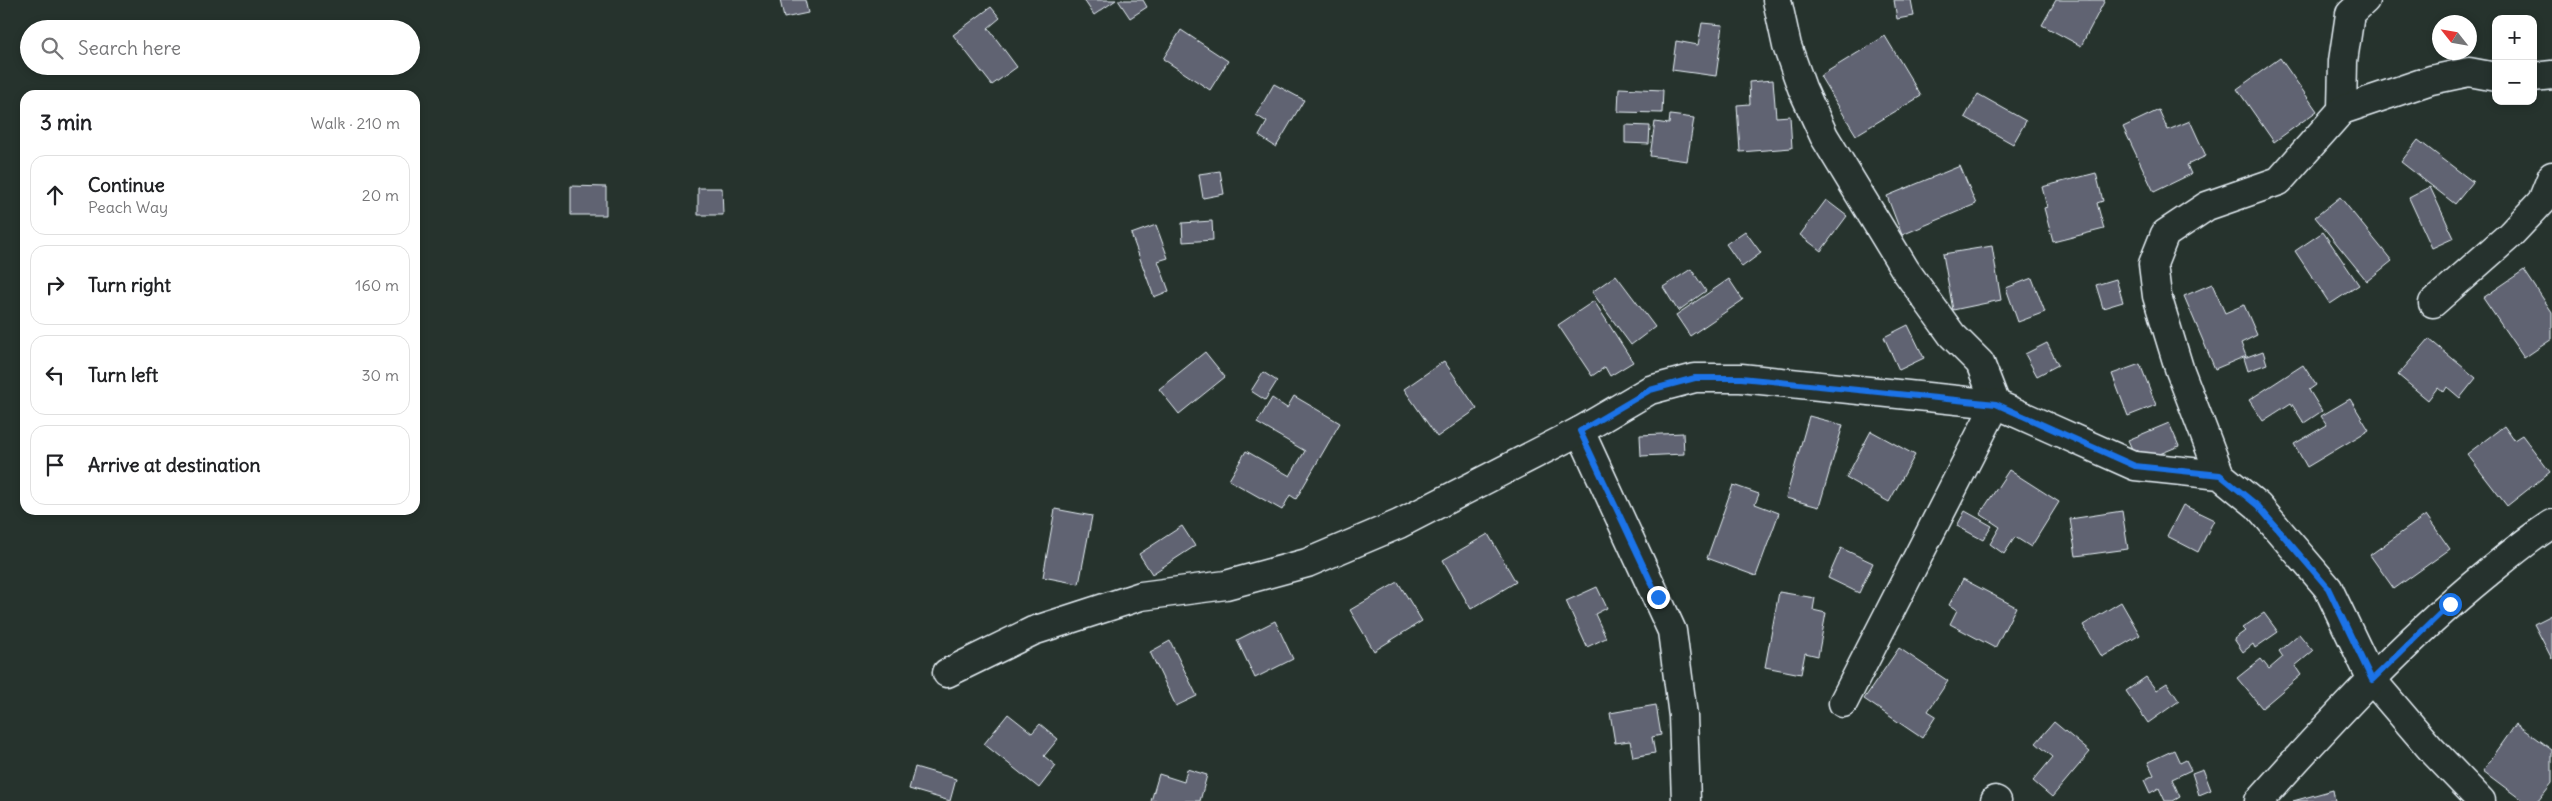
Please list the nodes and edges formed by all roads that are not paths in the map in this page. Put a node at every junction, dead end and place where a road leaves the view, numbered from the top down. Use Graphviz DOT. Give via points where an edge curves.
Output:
graph roads {
  1 [pos="1777,0"];
  2 [pos="2365,0"];
  3 [pos="2552,75"];
  4 [pos="2492,76"];
  5 [pos="2537,76"];
  6 [pos="2342,110"];
  7 [pos="2552,176"];
  8 [pos="2434,303"];
  9 [pos="1996,404"];
  10 [pos="1580,431"];
  11 [pos="2220,475"];
  12 [pos="2552,524"];
  13 [pos="947,674"];
  14 [pos="2372,680"];
  15 [pos="1843,703"];
  16 [pos="1686,801"];
  17 [pos="2259,801"];
  18 [pos="2481,801"];
  1 -- 9 [label="street" via="1787,46 1824,136 1906,271 1952,335 1980,363"];
  2 -- 6 [label="street" via="2350,14 2343,61"];
  3 -- 5 [label="street"];
  4 -- 6 [label="street" via="2469,72 2431,80"];
  6 -- 11 [label="street" via="2279,181 2206,206 2165,234 2153,264 2157,296 2179,368"];
  7 -- 8 [label="street" via="2542,200 2510,235"];
  9 -- 10 [label="street" via="1741,378 1695,378 1650,390"];
  9 -- 11 [label="street" via="2135,466"];
  9 -- 15 [label="street"];
  10 -- 13 [label="street" via="1399,524 1307,563 1226,585 1140,596 1033,631"];
  10 -- 16 [label="street" via="1672,631 1683,716"];
  11 -- 14 [label="street" via="2258,506 2328,588"];
  12 -- 14 [label="street" via="2450,604"];
  14 -- 17 [label="street"];
  14 -- 18 [label="street"];
}
